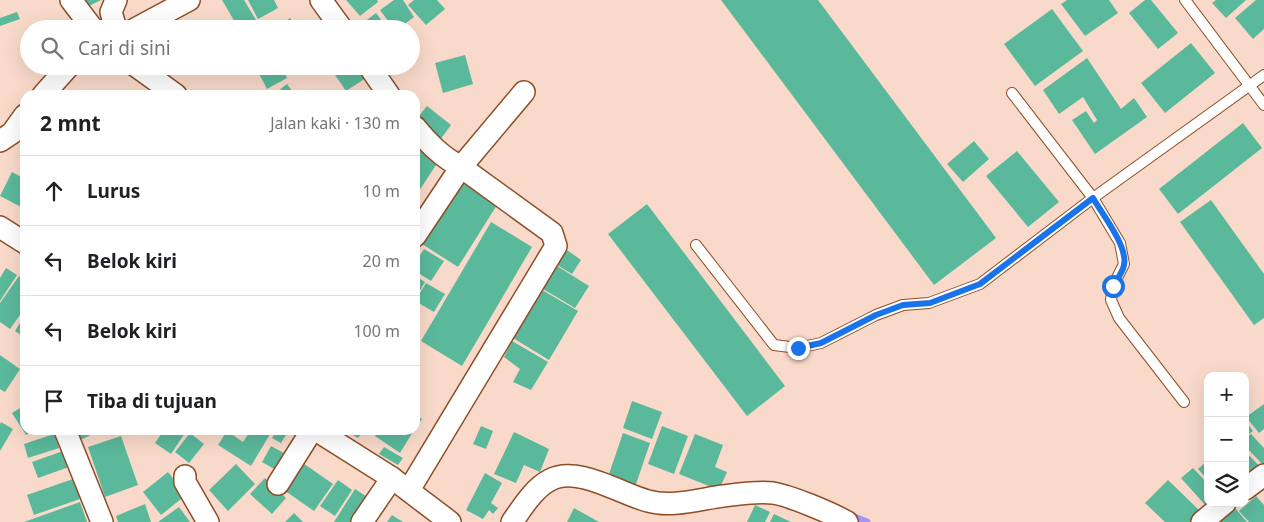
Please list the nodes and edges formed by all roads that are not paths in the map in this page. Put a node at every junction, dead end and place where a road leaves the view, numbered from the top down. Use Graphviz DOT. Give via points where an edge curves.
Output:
graph roads {
  1 [pos="71,0"];
  2 [pos="116,0"];
  3 [pos="189,0"];
  4 [pos="321,0"];
  5 [pos="1185,0"];
  6 [pos="86,20"];
  7 [pos="113,20"];
  8 [pos="152,20"];
  9 [pos="335,20"];
  10 [pos="61,75"];
  11 [pos="148,75"];
  12 [pos="375,75"];
  13 [pos="1264,75"];
  14 [pos="1250,86"];
  15 [pos="47,90"];
  16 [pos="169,90"];
  17 [pos="386,90"];
  18 [pos="524,92"];
  19 [pos="1012,93"];
  20 [pos="1264,105"];
  21 [pos="20,123"];
  22 [pos="420,134"];
  23 [pos="0,141"];
  24 [pos="461,167"];
  25 [pos="1093,198"];
  26 [pos="0,227"];
  27 [pos="420,228"];
  28 [pos="20,240"];
  29 [pos="696,245"];
  30 [pos="1184,402"];
  31 [pos="67,435"];
  32 [pos="309,435"];
  33 [pos="324,435"];
  34 [pos="1264,475"];
  35 [pos="185,476"];
  36 [pos="278,484"];
  37 [pos="400,484"];
  38 [pos="1249,485"];
  39 [pos="1220,507"];
  40 [pos="102,522"];
  41 [pos="208,522"];
  42 [pos="362,522"];
  43 [pos="450,522"];
  44 [pos="512,522"];
  45 [pos="847,522"];
  46 [pos="1202,522"];
  1 -- 6 [label="street"];
  2 -- 7 [label="street" via="111,12"];
  3 -- 8 [label="street"];
  4 -- 9 [label="street"];
  5 -- 14 [label="lane"];
  10 -- 15 [label="street"];
  11 -- 16 [label="street"];
  12 -- 17 [label="street"];
  13 -- 14 [label="lane"];
  14 -- 20 [label="lane"];
  14 -- 25 [label="lane"];
  18 -- 24 [label="street"];
  19 -- 25 [label="lane"];
  21 -- 23 [label="street"];
  22 -- 24 [label="street" via="445,158"];
  24 -- 27 [label="street"];
  24 -- 37 [label="street" via="552,233 556,246"];
  25 -- 29 [label="lane" via="980,284 930,303 903,305 821,343 798,348 774,345"];
  25 -- 30 [label="lane" via="1124,254 1124,264 1113,286 1111,300 1119,318"];
  26 -- 28 [label="street"];
  31 -- 40 [label="street"];
  32 -- 36 [label="street"];
  33 -- 37 [label="street"];
  34 -- 38 [label="street"];
  35 -- 41 [label="street"];
  37 -- 42 [label="street"];
  37 -- 43 [label="street"];
  39 -- 46 [label="street"];
  44 -- 45 [label="street" via="550,479 567,476 591,479 650,502 679,503 773,493"];
}
